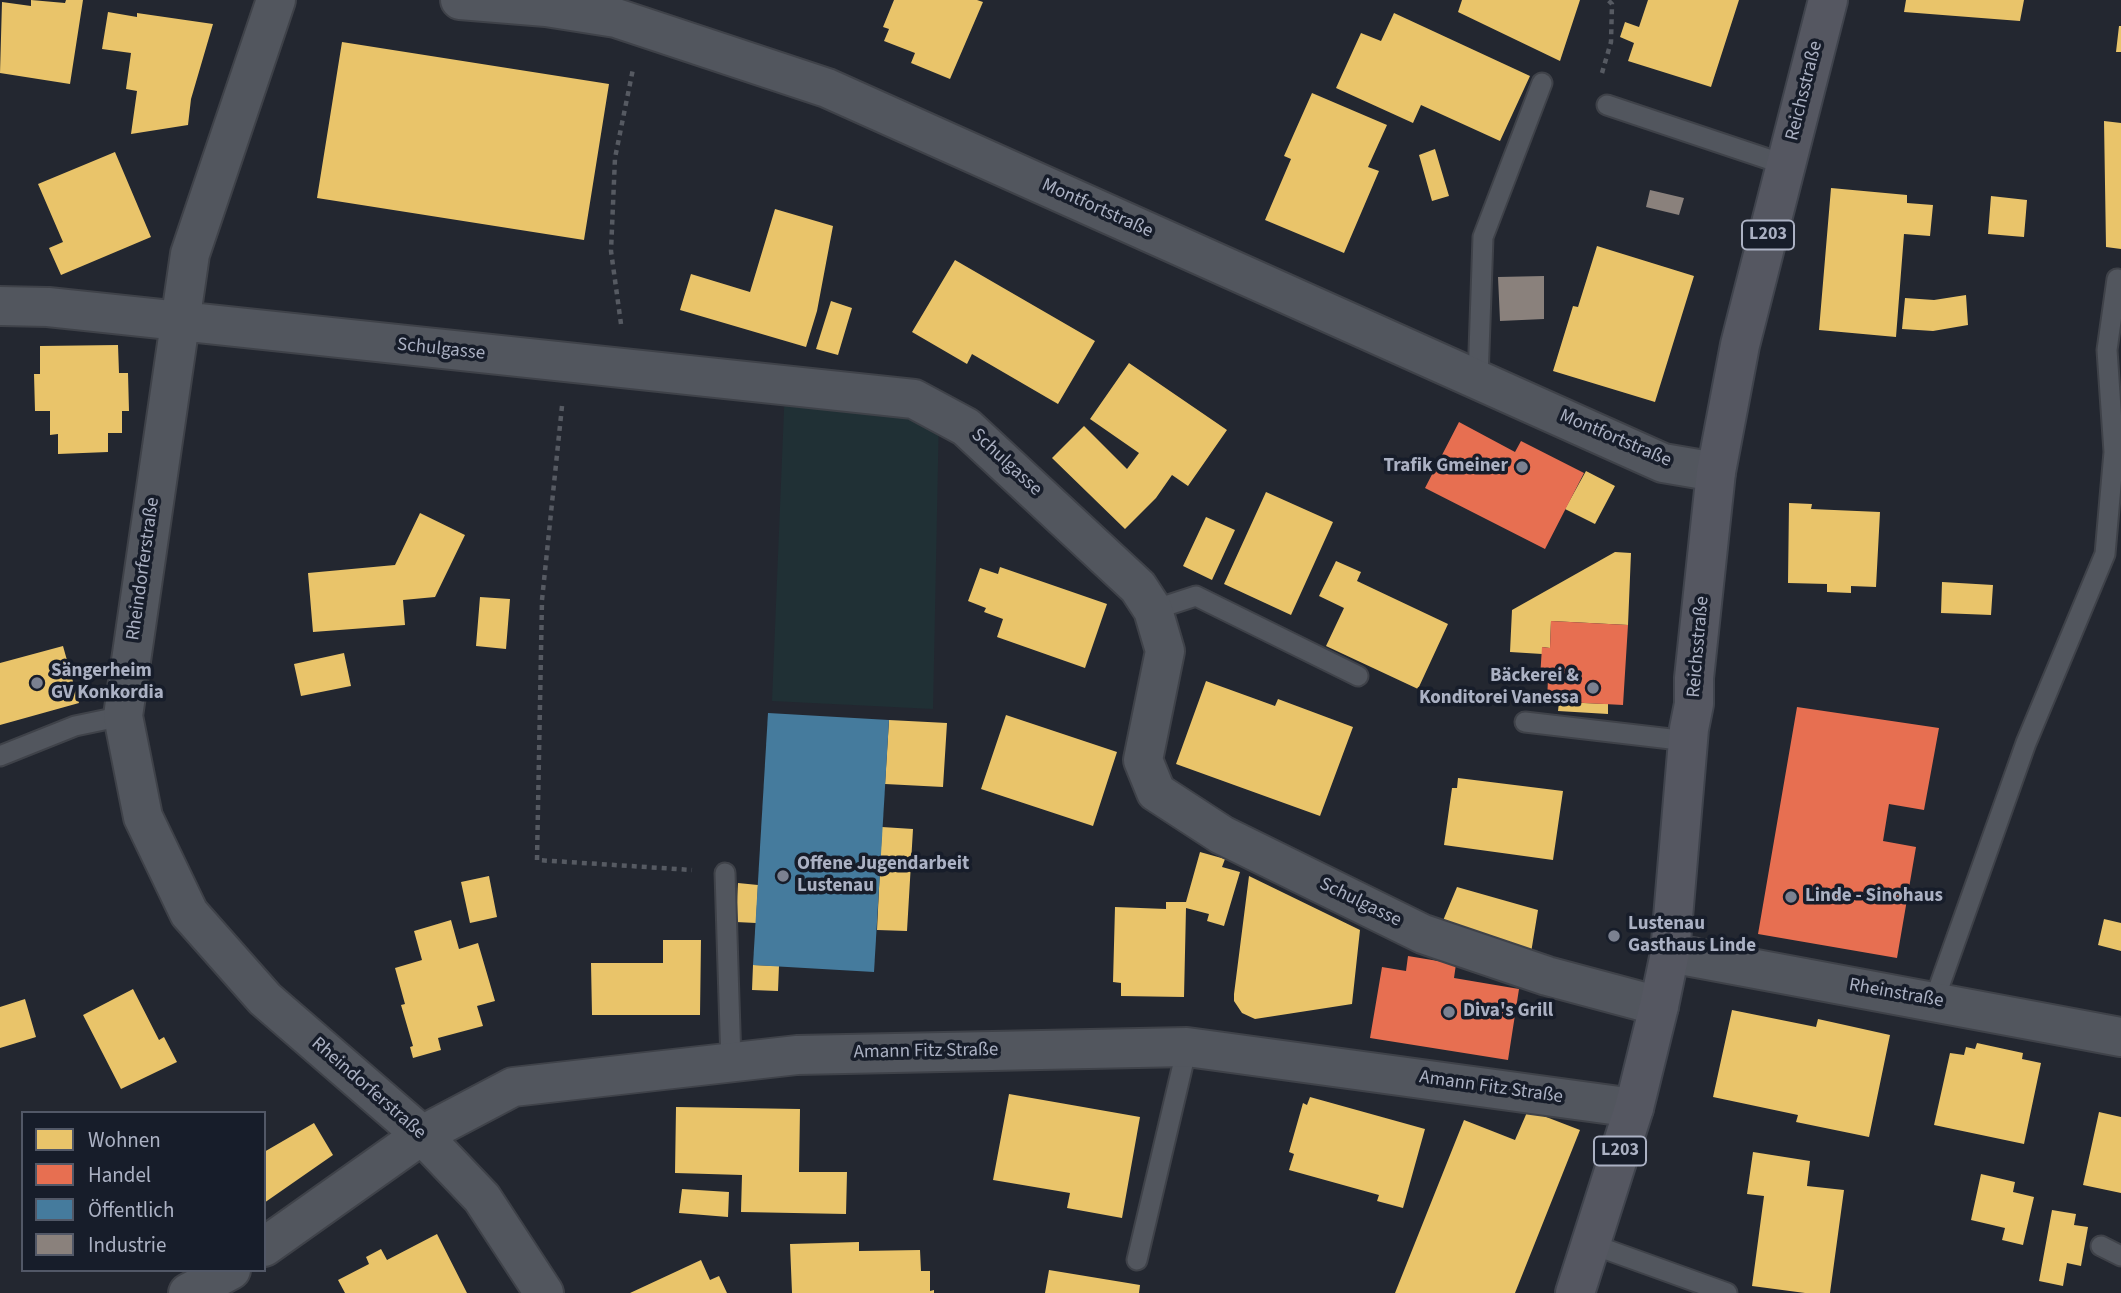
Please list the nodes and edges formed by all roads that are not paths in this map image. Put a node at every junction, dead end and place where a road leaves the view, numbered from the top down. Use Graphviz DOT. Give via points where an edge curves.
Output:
graph roads {
  1 [pos="276,0"];
  2 [pos="460,0"];
  3 [pos="1828,0"];
  4 [pos="547,4"];
  5 [pos="1542,83"];
  6 [pos="1607,105"];
  7 [pos="1786,165"];
  8 [pos="2117,279"];
  9 [pos="0,306"];
  10 [pos="180,322"];
  11 [pos="1478,379"];
  12 [pos="1716,472"];
  13 [pos="1153,610"];
  14 [pos="1358,676"];
  15 [pos="123,716"];
  16 [pos="1525,722"];
  17 [pos="1688,741"];
  18 [pos="0,757"];
  19 [pos="725,873"];
  20 [pos="1670,953"];
  21 [pos="1934,1001"];
  22 [pos="1659,1006"];
  23 [pos="2121,1037"];
  24 [pos="1186,1047"];
  25 [pos="731,1062"];
  26 [pos="1634,1108"];
  27 [pos="422,1135"];
  28 [pos="1591,1244"];
  29 [pos="266,1246"];
  30 [pos="2101,1246"];
  31 [pos="2121,1256"];
  32 [pos="1137,1260"];
  33 [pos="227,1272"];
  34 [pos="188,1293"];
  35 [pos="544,1293"];
  36 [pos="1575,1293"];
  37 [pos="1727,1293"];
  1 -- 10 [label="street, Rheindorferstraße" via="190,254"];
  2 -- 4 [label="street, Montfortstraße"];
  3 -- 7 [label="main road, Reichsstraße / L203"];
  4 -- 11 [label="street, Montfortstraße" via="616,18 827,88"];
  5 -- 11 [label="lane" via="1483,237"];
  6 -- 7 [label="lane"];
  7 -- 12 [label="main road, Reichsstraße / L203" via="1740,345"];
  8 -- 21 [label="lane" via="2107,350 2114,452 2105,554 2026,743"];
  9 -- 10 [label="street, Schulgasse"];
  10 -- 13 [label="street, Schulgasse" via="914,399 966,427 996,453 1138,587"];
  10 -- 15 [label="street, Rheindorferstraße"];
  11 -- 12 [label="street, Montfortstraße" via="1663,463"];
  12 -- 17 [label="main road, Reichsstraße / L203"];
  13 -- 14 [label="lane" via="1196,596"];
  13 -- 22 [label="street, Schulgasse" via="1165,651 1143,760 1156,792 1222,835 1423,934 1547,976"];
  15 -- 18 [label="lane" via="75,726"];
  15 -- 27 [label="street, Rheindorferstraße" via="143,817 189,913 265,999"];
  16 -- 17 [label="lane"];
  17 -- 20 [label="main road, Reichsstraße / L203"];
  19 -- 25 [label="lane"];
  20 -- 21 [label="street, Rheinstraße"];
  20 -- 22 [label="main road, Reichsstraße / L203"];
  21 -- 23 [label="street, Rheinstraße"];
  22 -- 26 [label="main road, Reichsstraße / L203"];
  24 -- 25 [label="street, Amann Fitz Straße" via="797,1055"];
  24 -- 26 [label="street, Amann Fitz Straße"];
  24 -- 32 [label="lane"];
  25 -- 27 [label="street, Amann Fitz Straße" via="513,1087"];
  26 -- 28 [label="main road, Reichsstraße / L203"];
  27 -- 29 [label="street, Amann Fitz Straße"];
  27 -- 35 [label="street, Rheindorferstraße" via="482,1198"];
  28 -- 36 [label="main road, Reichsstraße / L203"];
  28 -- 37 [label="lane"];
  30 -- 31 [label="lane"];
  33 -- 34 [label="street"];
}
